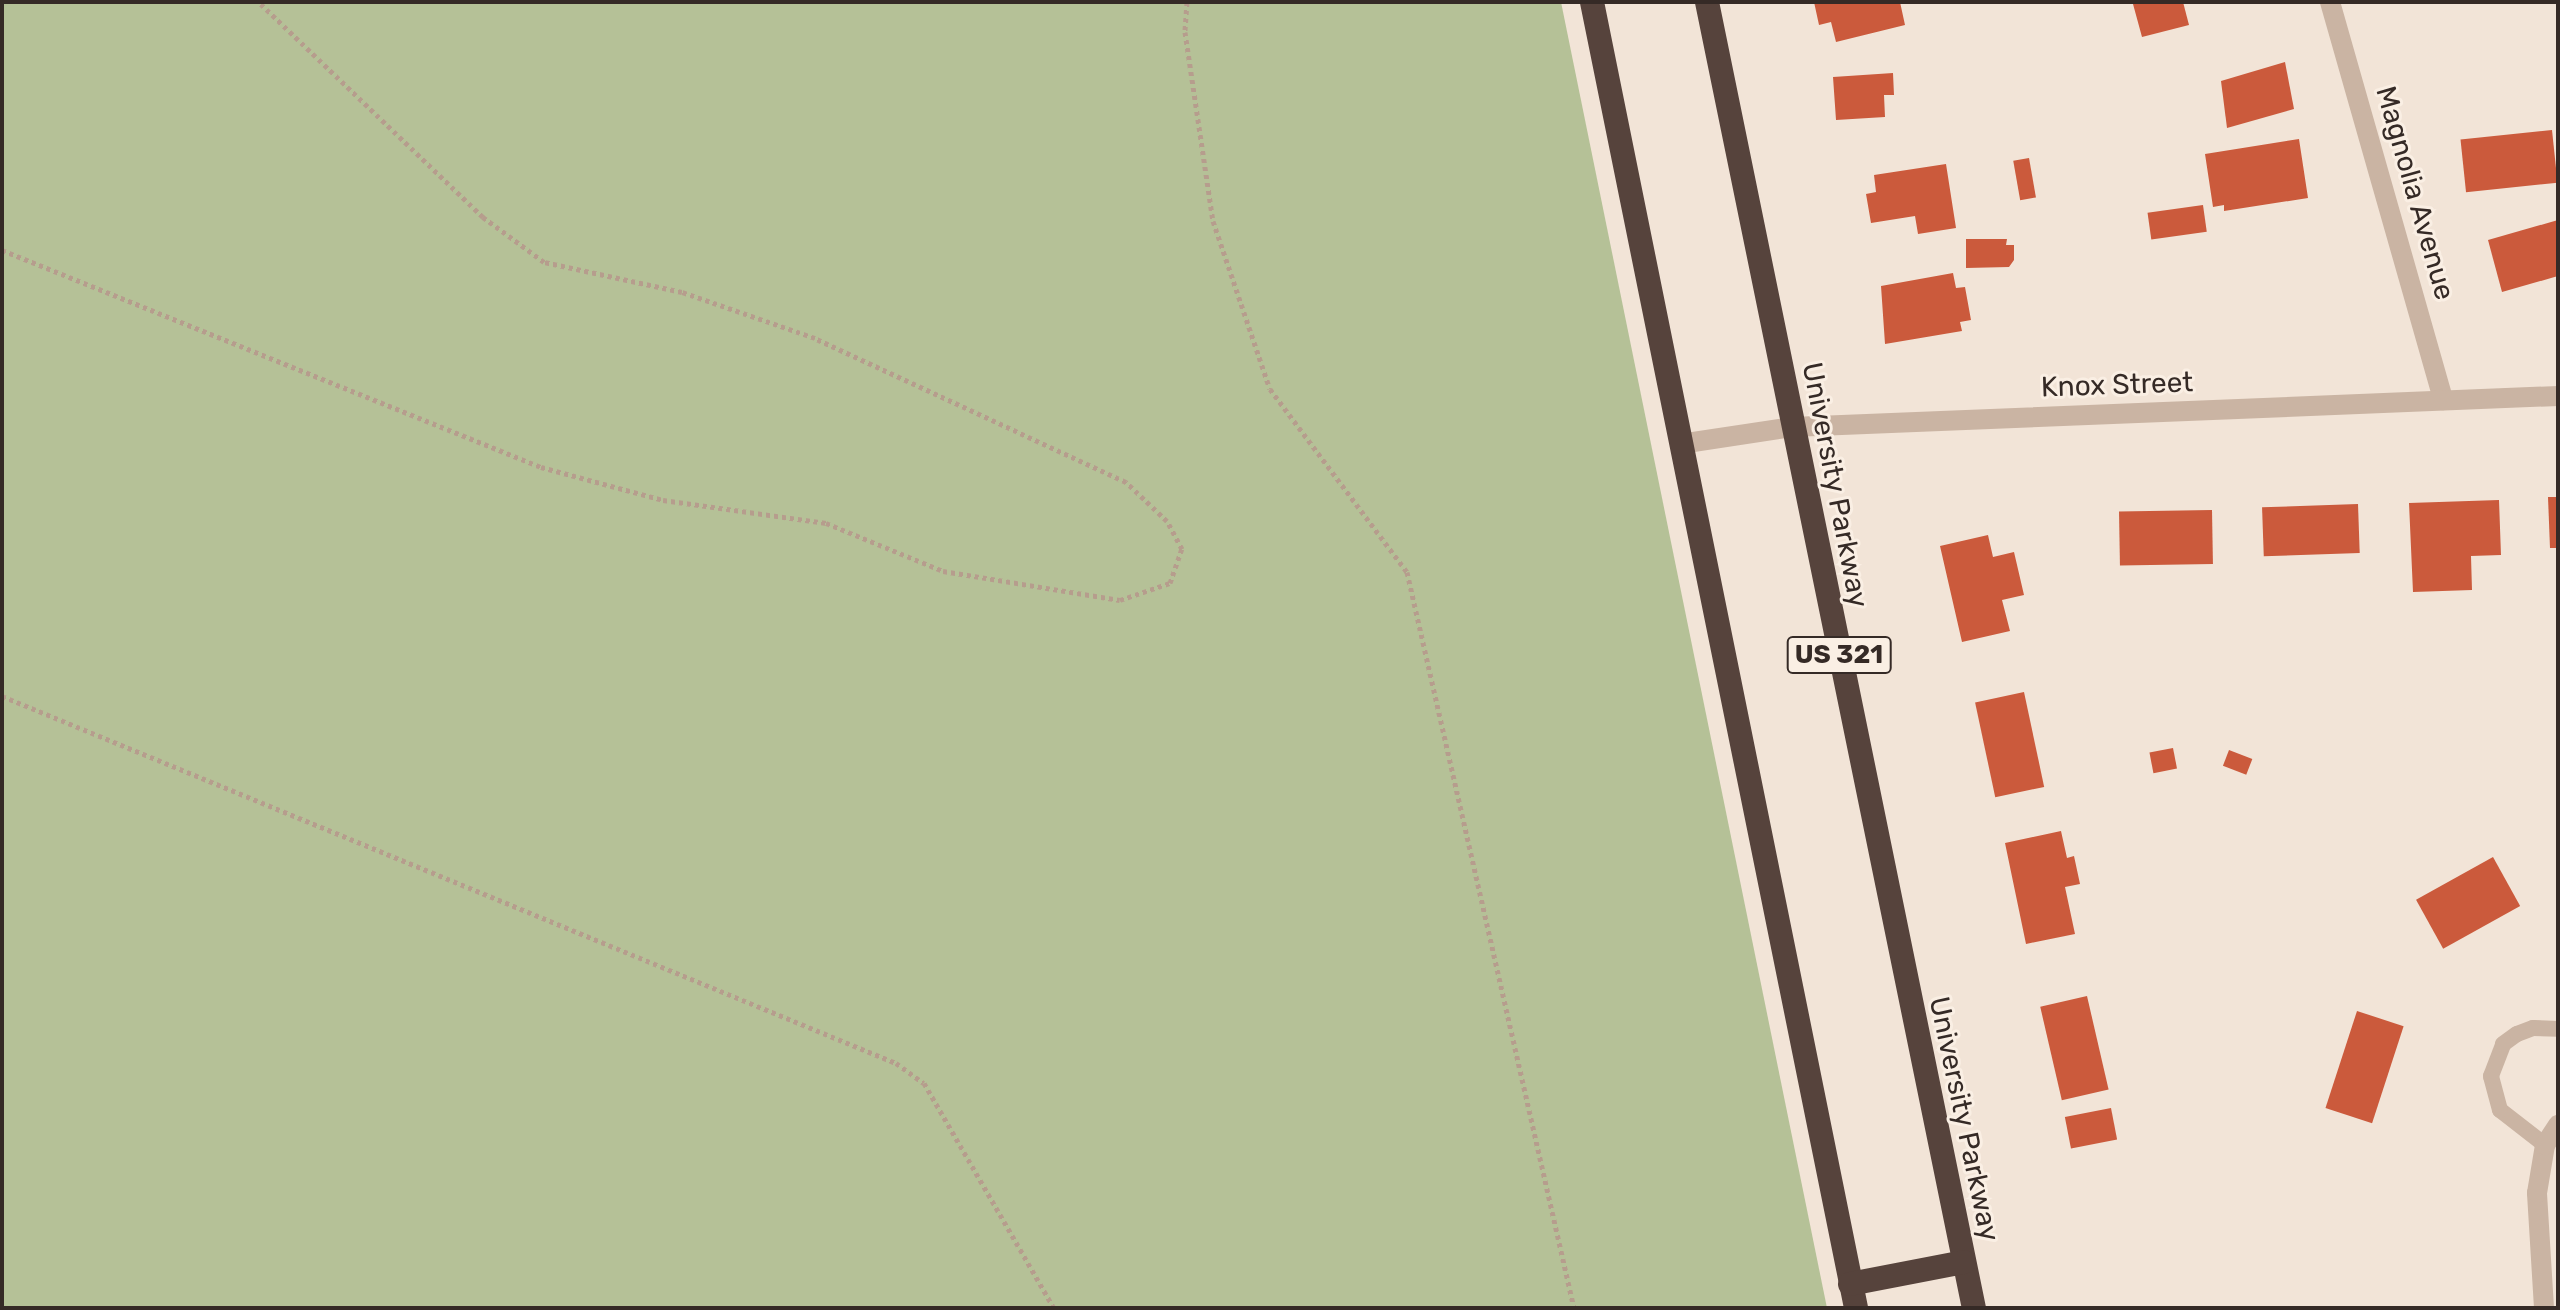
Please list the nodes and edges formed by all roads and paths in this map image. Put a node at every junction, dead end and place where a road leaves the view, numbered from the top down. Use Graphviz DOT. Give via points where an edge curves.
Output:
graph roads {
  1 [pos="259,2"];
  2 [pos="1187,2"];
  3 [pos="1592,2"];
  4 [pos="1707,2"];
  5 [pos="2330,2"];
  6 [pos="2,250"];
  7 [pos="2558,396"];
  8 [pos="2443,400"];
  9 [pos="1792,427"];
  10 [pos="1680,444"];
  11 [pos="2,696"];
  12 [pos="2558,1029"];
  13 [pos="2558,1125"];
  14 [pos="2545,1145"];
  15 [pos="1964,1262"];
  16 [pos="1850,1284"];
  17 [pos="1054,1308"];
  18 [pos="1574,1308"];
  19 [pos="1856,1308"];
  20 [pos="1974,1308"];
  21 [pos="2544,1308"];
  1 -- 6 [label="path" via="483,217 544,262 682,292 815,338 1126,482 1167,521 1182,549 1170,583 1120,600 943,571 826,523 663,500 541,467"];
  2 -- 18 [label="path" via="1185,32 1213,221 1270,389 1407,572"];
  3 -- 10 [label="highway"];
  4 -- 9 [label="highway, University Parkway / US 321"];
  5 -- 8 [label="street, Magnolia Avenue"];
  7 -- 8 [label="street, Knox Street"];
  8 -- 9 [label="street, Knox Street"];
  9 -- 10 [label="street, Knox Street"];
  9 -- 15 [label="highway, University Parkway / US 321"];
  10 -- 16 [label="highway"];
  11 -- 17 [label="path" via="896,1063 924,1083"];
  12 -- 14 [label="lane" via="2533,1028 2517,1034 2503,1044 2491,1076 2500,1110"];
  13 -- 14 [label="street"];
  14 -- 21 [label="street" via="2537,1193"];
  15 -- 16 [label="highway"];
  15 -- 20 [label="highway, University Parkway / US 321"];
  16 -- 19 [label="highway"];
}
